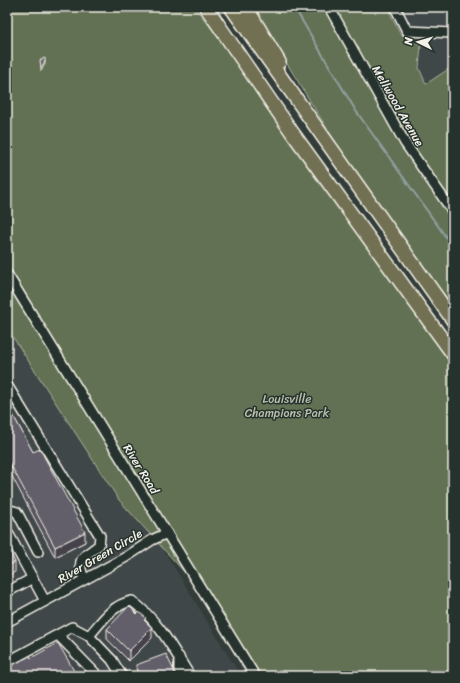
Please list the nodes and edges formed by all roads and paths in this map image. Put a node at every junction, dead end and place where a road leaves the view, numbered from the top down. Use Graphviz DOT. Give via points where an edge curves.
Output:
graph roads {
  1 [pos="198,7"];
  2 [pos="206,7"];
  3 [pos="231,7"];
  4 [pos="246,7"];
  5 [pos="329,7"];
  6 [pos="395,7"];
  7 [pos="453,33"];
  8 [pos="298,104"];
  9 [pos="294,135"];
  10 [pos="453,212"];
  11 [pos="7,274"];
  12 [pos="453,320"];
  13 [pos="453,354"];
  14 [pos="7,385"];
  15 [pos="7,509"];
  16 [pos="7,531"];
  17 [pos="167,534"];
  18 [pos="38,552"];
  19 [pos="33,578"];
  20 [pos="84,579"];
  21 [pos="7,592"];
  22 [pos="45,601"];
  23 [pos="7,622"];
  24 [pos="58,635"];
  25 [pos="89,636"];
  26 [pos="179,657"];
  27 [pos="7,662"];
  28 [pos="98,676"];
  29 [pos="122,676"];
  30 [pos="179,676"];
  31 [pos="190,676"];
  32 [pos="255,676"];
  1 -- 9 [label="highway"];
  2 -- 9 [label="highway"];
  3 -- 8 [label="highway"];
  4 -- 8 [label="highway" via="285,72"];
  5 -- 10 [label="street, Mellwood Avenue" via="405,143"];
  6 -- 7 [label="street" via="407,31"];
  8 -- 12 [label="highway"];
  9 -- 13 [label="highway"];
  11 -- 17 [label="street, River Road"];
  14 -- 20 [label="street" via="100,536 99,545 80,561 79,567"];
  15 -- 18 [label="street" via="17,512"];
  16 -- 19 [label="street"];
  17 -- 20 [label="street, River Green Circle"];
  17 -- 32 [label="street, River Road"];
  19 -- 21 [label="street"];
  19 -- 22 [label="street"];
  20 -- 22 [label="street, River Green Circle"];
  22 -- 23 [label="street, River Green Circle"];
  24 -- 25 [label="street" via="72,627"];
  24 -- 27 [label="street"];
  24 -- 28 [label="street"];
  25 -- 26 [label="street" via="114,608 132,601 158,625"];
  25 -- 29 [label="street" via="112,660"];
  26 -- 30 [label="street"];
  26 -- 31 [label="street"];
}
